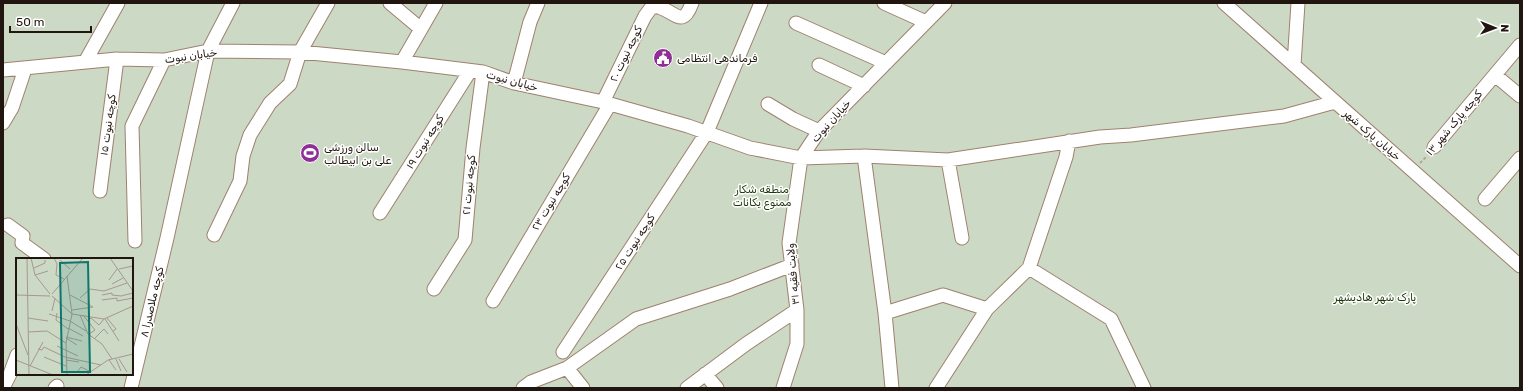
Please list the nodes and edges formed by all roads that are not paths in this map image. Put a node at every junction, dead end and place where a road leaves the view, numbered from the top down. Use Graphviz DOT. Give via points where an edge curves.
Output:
graph roads {
  1 [pos="118,3"];
  2 [pos="233,3"];
  3 [pos="328,3"];
  4 [pos="390,3"];
  5 [pos="436,3"];
  6 [pos="538,3"];
  7 [pos="692,3"];
  8 [pos="761,3"];
  9 [pos="884,3"];
  10 [pos="945,3"];
  11 [pos="1224,3"];
  12 [pos="1298,3"];
  13 [pos="926,22"];
  14 [pos="796,23"];
  15 [pos="421,29"];
  16 [pos="1520,45"];
  17 [pos="208,51"];
  18 [pos="300,52"];
  19 [pos="117,59"];
  20 [pos="164,60"];
  21 [pos="85,62"];
  22 [pos="402,62"];
  23 [pos="886,63"];
  24 [pos="819,65"];
  25 [pos="1294,65"];
  26 [pos="25,69"];
  27 [pos="3,70"];
  28 [pos="476,72"];
  29 [pos="1495,75"];
  30 [pos="514,83"];
  31 [pos="864,86"];
  32 [pos="1520,96"];
  33 [pos="1335,102"];
  34 [pos="606,103"];
  35 [pos="768,104"];
  36 [pos="3,123"];
  37 [pos="819,131"];
  38 [pos="707,132"];
  39 [pos="1069,141"];
  40 [pos="1434,147"];
  41 [pos="864,156"];
  42 [pos="801,158"];
  43 [pos="1520,158"];
  44 [pos="948,160"];
  45 [pos="100,191"];
  46 [pos="1485,199"];
  47 [pos="380,213"];
  48 [pos="8,225"];
  49 [pos="214,235"];
  50 [pos="962,238"];
  51 [pos="135,241"];
  52 [pos="43,258"];
  53 [pos="792,264"];
  54 [pos="1520,266"];
  55 [pos="1029,268"];
  56 [pos="434,289"];
  57 [pos="493,301"];
  58 [pos="797,310"];
  59 [pos="987,310"];
  60 [pos="885,312"];
  61 [pos="564,352"];
  62 [pos="16,358"];
  63 [pos="567,368"];
  64 [pos="705,374"];
  65 [pos="3,388"];
  66 [pos="131,388"];
  67 [pos="523,388"];
  68 [pos="583,388"];
  69 [pos="687,388"];
  70 [pos="717,388"];
  71 [pos="783,388"];
  72 [pos="892,388"];
  73 [pos="936,388"];
  74 [pos="1144,388"];
  1 -- 21 [label="street"];
  2 -- 17 [label="street, کوچه ملاصدرا ۸"];
  3 -- 18 [label="street"];
  4 -- 15 [label="street"];
  5 -- 15 [label="street"];
  6 -- 30 [label="street" via="530,22"];
  7 -- 34 [label="street, کوچه نبوت ۲۰" via="684,16 676,17 660,7 651,8 644,16"];
  8 -- 38 [label="street, کوچه نبوت ۲۵"];
  9 -- 13 [label="street"];
  10 -- 13 [label="street, خیابان نبوت"];
  11 -- 25 [label="street, خیابان پارک شهر"];
  12 -- 25 [label="street"];
  13 -- 23 [label="street, خیابان نبوت"];
  14 -- 23 [label="street"];
  15 -- 22 [label="street"];
  16 -- 29 [label="street, کوچه پارک شهر ۱۳"];
  17 -- 18 [label="street, خیابان نبوت"];
  17 -- 20 [label="street, خیابان نبوت"];
  17 -- 66 [label="street, کوچه ملاصدرا ۸"];
  18 -- 22 [label="street, خیابان نبوت"];
  18 -- 49 [label="street" via="290,84 270,103 250,135 240,181"];
  19 -- 20 [label="street, خیابان نبوت"];
  19 -- 21 [label="street, خیابان نبوت"];
  19 -- 45 [label="street, کوچه نبوت ۱۵"];
  20 -- 51 [label="street" via="132,126"];
  21 -- 26 [label="street, خیابان نبوت"];
  22 -- 28 [label="street, خیابان نبوت"];
  23 -- 31 [label="street, خیابان نبوت"];
  24 -- 31 [label="street"];
  25 -- 33 [label="street, خیابان پارک شهر"];
  26 -- 27 [label="street, خیابان نبوت"];
  26 -- 36 [label="street" via="12,108"];
  28 -- 30 [label="street, خیابان نبوت"];
  28 -- 47 [label="street, کوچه نبوت ۱۹"];
  28 -- 56 [label="street, کوچه نبوت ۲۱" via="465,240"];
  29 -- 32 [label="street"];
  29 -- 40 [label="street, کوچه پارک شهر ۱۳"];
  30 -- 34 [label="street, خیابان نبوت"];
  31 -- 37 [label="street, خیابان نبوت"];
  33 -- 39 [label="street" via="1284,116"];
  33 -- 54 [label="street, خیابان پارک شهر"];
  34 -- 38 [label="street, خیابان نبوت"];
  34 -- 57 [label="street, کوچه نبوت ۲۳"];
  35 -- 37 [label="street" via="792,119"];
  37 -- 42 [label="street, خیابان نبوت"];
  38 -- 42 [label="street, خیابان نبوت" via="750,148"];
  38 -- 61 [label="street, کوچه نبوت ۲۵"];
  39 -- 44 [label="street"];
  39 -- 55 [label="street"];
  41 -- 42 [label="street"];
  41 -- 44 [label="street"];
  41 -- 60 [label="street"];
  42 -- 53 [label="street, ولایت فقیه ۳۱" via="789,243"];
  43 -- 46 [label="street"];
  44 -- 50 [label="street"];
  48 -- 52 [label="street" via="22,236 22,243"];
  53 -- 58 [label="street, ولایت فقیه ۳۱"];
  53 -- 63 [label="street" via="730,289 636,320"];
  55 -- 59 [label="street"];
  55 -- 74 [label="street" via="1111,319"];
  58 -- 64 [label="street"];
  58 -- 71 [label="street, ولایت فقیه ۳۱" via="797,344"];
  59 -- 60 [label="street" via="943,295"];
  59 -- 73 [label="street"];
  60 -- 72 [label="street"];
  62 -- 65 [label="street"];
  63 -- 67 [label="street" via="531,382"];
  63 -- 68 [label="street"];
  64 -- 69 [label="street"];
  64 -- 70 [label="street"];
}
